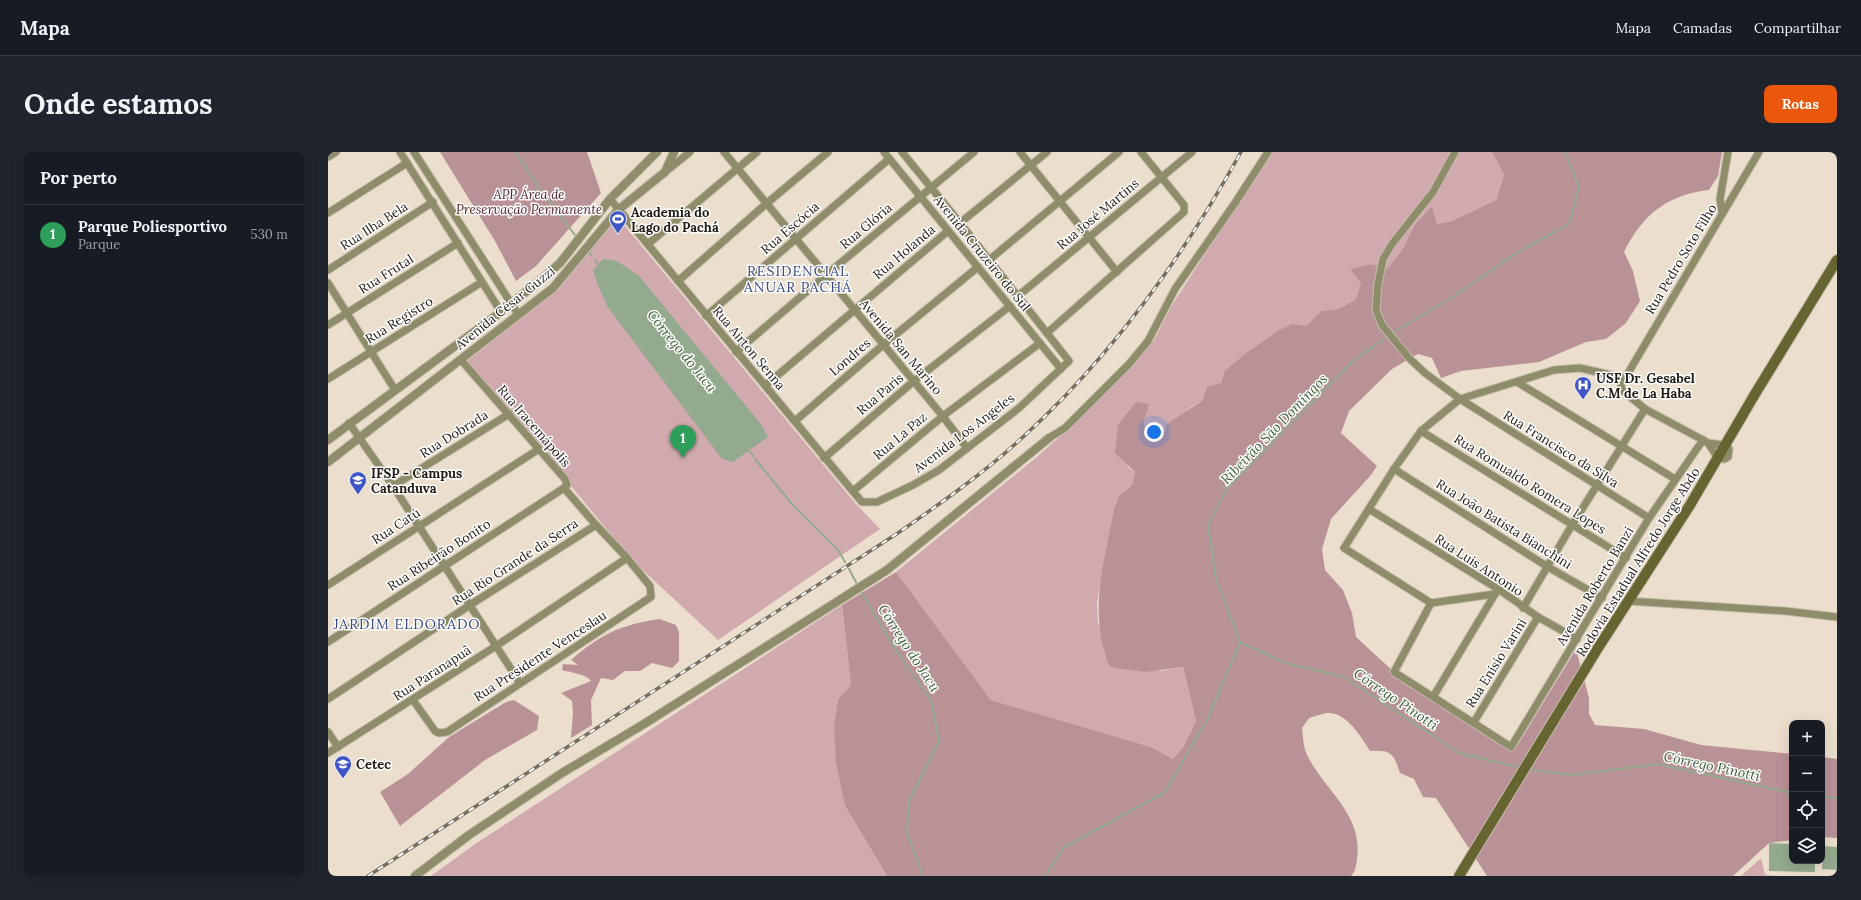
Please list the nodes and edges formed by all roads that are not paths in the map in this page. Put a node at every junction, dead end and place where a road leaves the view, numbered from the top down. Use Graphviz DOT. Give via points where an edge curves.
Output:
graph roads {
  1 [pos="336,152"];
  2 [pos="400,152"];
  3 [pos="414,152"];
  4 [pos="657,152"];
  5 [pos="690,152"];
  6 [pos="724,152"];
  7 [pos="757,152"];
  8 [pos="828,152"];
  9 [pos="884,152"];
  10 [pos="902,152"];
  11 [pos="974,152"];
  12 [pos="1020,152"];
  13 [pos="1047,152"];
  14 [pos="1119,152"];
  15 [pos="1141,152"];
  16 [pos="1192,152"];
  17 [pos="1268,152"];
  18 [pos="1455,152"];
  19 [pos="1728,152"];
  20 [pos="1759,152"];
  21 [pos="671,155"];
  22 [pos="328,157"];
  23 [pos="889,159"];
  24 [pos="407,163"];
  25 [pos="1031,165"];
  26 [pos="737,169"];
  27 [pos="665,172"];
  28 [pos="1161,178"];
  29 [pos="930,188"];
  30 [pos="920,196"];
  31 [pos="610,199"];
  32 [pos="1060,201"];
  33 [pos="433,202"];
  34 [pos="766,204"];
  35 [pos="618,210"];
  36 [pos="1722,212"];
  37 [pos="328,213"];
  38 [pos="960,223"];
  39 [pos="948,231"];
  40 [pos="1089,237"];
  41 [pos="796,239"];
  42 [pos="458,243"];
  43 [pos="648,244"];
  44 [pos="988,260"];
  45 [pos="1837,260"];
  46 [pos="978,267"];
  47 [pos="328,270"];
  48 [pos="1117,272"];
  49 [pos="826,275"];
  50 [pos="678,281"];
  51 [pos="482,282"];
  52 [pos="328,283"];
  53 [pos="1018,296"];
  54 [pos="511,303"];
  55 [pos="1010,306"];
  56 [pos="853,310"];
  57 [pos="501,312"];
  58 [pos="346,313"];
  59 [pos="518,314"];
  60 [pos="706,316"];
  61 [pos="328,325"];
  62 [pos="1047,333"];
  63 [pos="1040,343"];
  64 [pos="883,345"];
  65 [pos="371,352"];
  66 [pos="736,352"];
  67 [pos="461,360"];
  68 [pos="1069,361"];
  69 [pos="1061,369"];
  70 [pos="328,378"];
  71 [pos="1624,378"];
  72 [pos="914,381"];
  73 [pos="1517,382"];
  74 [pos="766,385"];
  75 [pos="395,390"];
  76 [pos="1460,399"];
  77 [pos="1645,409"];
  78 [pos="509,414"];
  79 [pos="943,416"];
  80 [pos="795,421"];
  81 [pos="349,423"];
  82 [pos="1421,431"];
  83 [pos="360,438"];
  84 [pos="1049,438"];
  85 [pos="328,440"];
  86 [pos="1705,441"];
  87 [pos="1621,446"];
  88 [pos="967,448"];
  89 [pos="539,449"];
  90 [pos="1722,452"];
  91 [pos="824,458"];
  92 [pos="328,462"];
  93 [pos="1394,469"];
  94 [pos="1675,479"];
  95 [pos="1596,485"];
  96 [pos="393,486"];
  97 [pos="564,488"];
  98 [pos="853,491"];
  99 [pos="862,502"];
  100 [pos="1369,509"];
  101 [pos="1649,518"];
  102 [pos="596,525"];
  103 [pos="1572,525"];
  104 [pos="418,526"];
  105 [pos="627,558"];
  106 [pos="1626,558"];
  107 [pos="444,566"];
  108 [pos="1548,567"];
  109 [pos="328,585"];
  110 [pos="1497,591"];
  111 [pos="1602,598"];
  112 [pos="648,601"];
  113 [pos="1628,601"];
  114 [pos="1431,603"];
  115 [pos="470,605"];
  116 [pos="1523,608"];
  117 [pos="1538,617"];
  118 [pos="1837,617"];
  119 [pos="1577,639"];
  120 [pos="328,642"];
  121 [pos="496,646"];
  122 [pos="520,683"];
  123 [pos="1433,697"];
  124 [pos="328,699"];
  125 [pos="412,700"];
  126 [pos="1474,722"];
  127 [pos="328,732"];
  128 [pos="338,747"];
  129 [pos="328,753"];
  130 [pos="415,876"];
  131 [pos="1459,876"];
  1 -- 22 [label="street"];
  2 -- 24 [label="street"];
  3 -- 54 [label="street"];
  4 -- 31 [label="street, Avenida César Guzzi"];
  5 -- 27 [label="street"];
  6 -- 26 [label="street, Avenida San Marino"];
  7 -- 26 [label="street"];
  8 -- 34 [label="street"];
  9 -- 23 [label="street, Avenida Cruzeiro do Sul"];
  10 -- 29 [label="street, Avenida Cruzeiro do Sul"];
  11 -- 29 [label="street, Rua Glória"];
  12 -- 25 [label="street"];
  13 -- 25 [label="street"];
  14 -- 32 [label="street"];
  15 -- 28 [label="street"];
  16 -- 28 [label="street, Rua José Martins"];
  17 -- 84 [label="street" via="1236,203 1175,289 1148,341 1129,364 1065,428"];
  18 -- 76 [label="street, Rua Francisco da Silva" via="1433,192 1383,258 1376,310 1387,332 1425,373"];
  19 -- 36 [label="street" via="1720,199"];
  20 -- 36 [label="street, Rua Pedro Soto Filho"];
  21 -- 27 [label="street, Avenida César Guzzi"];
  23 -- 30 [label="street, Avenida Cruzeiro do Sul"];
  23 -- 41 [label="street, Rua Escócia"];
  24 -- 33 [label="street"];
  24 -- 37 [label="street"];
  25 -- 32 [label="street"];
  25 -- 38 [label="street"];
  26 -- 34 [label="street, Avenida San Marino"];
  26 -- 43 [label="street"];
  27 -- 35 [label="street, Avenida César Guzzi"];
  28 -- 40 [label="street, Rua José Martins"];
  28 -- 48 [label="street" via="1184,205 1184,212"];
  29 -- 30 [label="street, Rua Glória"];
  29 -- 38 [label="street, Avenida Cruzeiro do Sul"];
  30 -- 39 [label="street, Avenida Cruzeiro do Sul"];
  30 -- 49 [label="street, Rua Glória"];
  31 -- 35 [label="street, Rua Airton Senna"];
  31 -- 54 [label="street, Avenida César Guzzi" via="560,262"];
  32 -- 40 [label="street"];
  32 -- 44 [label="street"];
  33 -- 42 [label="street"];
  33 -- 47 [label="street, Rua Ilha Bela"];
  34 -- 41 [label="street, Avenida San Marino"];
  34 -- 50 [label="street"];
  35 -- 43 [label="street, Rua Airton Senna"];
  35 -- 59 [label="street, Avenida César Guzzi" via="561,279"];
  36 -- 71 [label="street, Rua Pedro Soto Filho"];
  38 -- 44 [label="street, Avenida Cruzeiro do Sul"];
  39 -- 46 [label="street, Avenida Cruzeiro do Sul"];
  39 -- 56 [label="street, Rua Holanda"];
  40 -- 48 [label="street"];
  40 -- 53 [label="street, Rua José Martins"];
  41 -- 49 [label="street, Avenida San Marino"];
  41 -- 60 [label="street, Rua Escócia"];
  42 -- 51 [label="street"];
  42 -- 58 [label="street, Rua Frutal"];
  43 -- 50 [label="street, Rua Airton Senna"];
  44 -- 53 [label="street, Avenida Cruzeiro do Sul"];
  45 -- 90 [label="main road, Rodovia Estadual Alfredo Jorge Abdo"];
  46 -- 55 [label="street, Avenida Cruzeiro do Sul"];
  46 -- 64 [label="street, Londres"];
  48 -- 62 [label="street"];
  49 -- 56 [label="street, Avenida San Marino"];
  49 -- 66 [label="street, Rua Glória"];
  50 -- 60 [label="street, Rua Airton Senna"];
  51 -- 57 [label="street"];
  51 -- 65 [label="street, Rua Registro"];
  52 -- 58 [label="street"];
  53 -- 62 [label="street, Avenida Cruzeiro do Sul"];
  54 -- 57 [label="street, Avenida César Guzzi"];
  54 -- 59 [label="street"];
  55 -- 63 [label="street, Avenida Cruzeiro do Sul"];
  55 -- 72 [label="street, Rua Paris"];
  56 -- 64 [label="street, Avenida San Marino"];
  56 -- 74 [label="street, Rua Holanda"];
  57 -- 75 [label="street, Avenida César Guzzi"];
  58 -- 61 [label="street, Rua Frutal"];
  58 -- 65 [label="street"];
  59 -- 67 [label="street, Avenida César Guzzi"];
  60 -- 66 [label="street, Rua Airton Senna"];
  62 -- 68 [label="street, Avenida Cruzeiro do Sul"];
  63 -- 69 [label="street, Avenida Cruzeiro do Sul"];
  63 -- 79 [label="street, Rua La Paz"];
  64 -- 72 [label="street, Avenida San Marino"];
  64 -- 80 [label="street, Londres"];
  65 -- 70 [label="street, Rua Registro"];
  65 -- 75 [label="street"];
  66 -- 74 [label="street, Rua Airton Senna"];
  67 -- 78 [label="street, Rua Iracemápolis"];
  67 -- 83 [label="street, Avenida César Guzzi"];
  68 -- 69 [label="street, Avenida Los Angeles"];
  69 -- 88 [label="street, Avenida Los Angeles" via="1019,408"];
  71 -- 73 [label="street" via="1580,368 1554,370"];
  71 -- 77 [label="street" via="1622,390"];
  72 -- 79 [label="street, Avenida San Marino"];
  72 -- 91 [label="street, Rua Paris"];
  73 -- 76 [label="street"];
  73 -- 87 [label="street"];
  74 -- 80 [label="street, Rua Airton Senna"];
  75 -- 81 [label="street, Avenida César Guzzi"];
  76 -- 82 [label="street"];
  76 -- 95 [label="street, Rua Francisco da Silva"];
  77 -- 86 [label="street"];
  77 -- 87 [label="street"];
  78 -- 89 [label="street, Rua Iracemápolis"];
  78 -- 96 [label="street, Rua Dobrada"];
  79 -- 88 [label="street, Avenida San Marino"];
  79 -- 98 [label="street, Rua La Paz"];
  80 -- 91 [label="street, Rua Airton Senna"];
  81 -- 83 [label="street"];
  81 -- 85 [label="street, Avenida César Guzzi"];
  82 -- 93 [label="street"];
  82 -- 103 [label="street, Rua Romualdo Romera Lopes"];
  83 -- 92 [label="street, Avenida César Guzzi"];
  83 -- 96 [label="street"];
  84 -- 130 [label="street" via="887,570 562,773 469,835"];
  86 -- 90 [label="street"];
  86 -- 94 [label="street, Avenida Roberto Banzi"];
  87 -- 94 [label="street"];
  87 -- 95 [label="street"];
  88 -- 99 [label="street, Avenida Los Angeles" via="939,470 913,485 877,502"];
  89 -- 97 [label="street, Rua Iracemápolis" via="565,479 567,484"];
  89 -- 104 [label="street, Rua Catú"];
  90 -- 113 [label="main road, Rodovia Estadual Alfredo Jorge Abdo"];
  91 -- 98 [label="street, Rua Airton Senna"];
  93 -- 100 [label="street"];
  93 -- 108 [label="street, Rua João Batista Bianchini"];
  94 -- 101 [label="street, Avenida Roberto Banzi"];
  95 -- 101 [label="street, Rua Francisco da Silva"];
  95 -- 103 [label="street"];
  96 -- 104 [label="street"];
  97 -- 102 [label="street, Rua Iracemápolis"];
  97 -- 107 [label="street, Rua Ribeirão Bonito"];
  98 -- 99 [label="street, Rua Airton Senna"];
  100 -- 110 [label="street, Rua Luis Antonio"];
  100 -- 114 [label="street" via="1344,548"];
  101 -- 106 [label="street, Avenida Roberto Banzi"];
  102 -- 105 [label="street, Rua Iracemápolis"];
  102 -- 115 [label="street, Rua Rio Grande da Serra"];
  103 -- 106 [label="street, Rua Romualdo Romera Lopes"];
  103 -- 108 [label="street"];
  104 -- 107 [label="street"];
  104 -- 109 [label="street, Rua Catú"];
  105 -- 112 [label="street, Rua Iracemápolis" via="650,586 651,597"];
  105 -- 121 [label="street, Rua Paranapuã"];
  106 -- 111 [label="street, Avenida Roberto Banzi"];
  107 -- 115 [label="street"];
  107 -- 120 [label="street, Rua Ribeirão Bonito"];
  108 -- 111 [label="street, Rua João Batista Bianchini"];
  108 -- 116 [label="street"];
  110 -- 114 [label="street"];
  110 -- 116 [label="street, Rua Luis Antonio"];
  110 -- 123 [label="street"];
  111 -- 119 [label="street, Avenida Roberto Banzi"];
  112 -- 122 [label="street, Rua Presidente Venceslau"];
  113 -- 118 [label="street" via="1785,611"];
  113 -- 131 [label="main road, Rodovia Estadual Alfredo Jorge Abdo"];
  114 -- 123 [label="street" via="1394,672"];
  115 -- 121 [label="street"];
  115 -- 124 [label="street, Rua Rio Grande da Serra"];
  116 -- 117 [label="street, Rua Luis Antonio"];
  117 -- 119 [label="street, Rua Luis Antonio"];
  117 -- 126 [label="street, Rua Enísio Varini"];
  119 -- 126 [label="street, Avenida Roberto Banzi" via="1511,747"];
  121 -- 122 [label="street"];
  121 -- 125 [label="street, Rua Paranapuã"];
  122 -- 125 [label="street, Rua Presidente Venceslau" via="442,734 435,731"];
  123 -- 126 [label="street"];
  125 -- 128 [label="street, Rua Paranapuã"];
  127 -- 128 [label="street"];
  128 -- 129 [label="street, Rua Paranapuã"];
}
